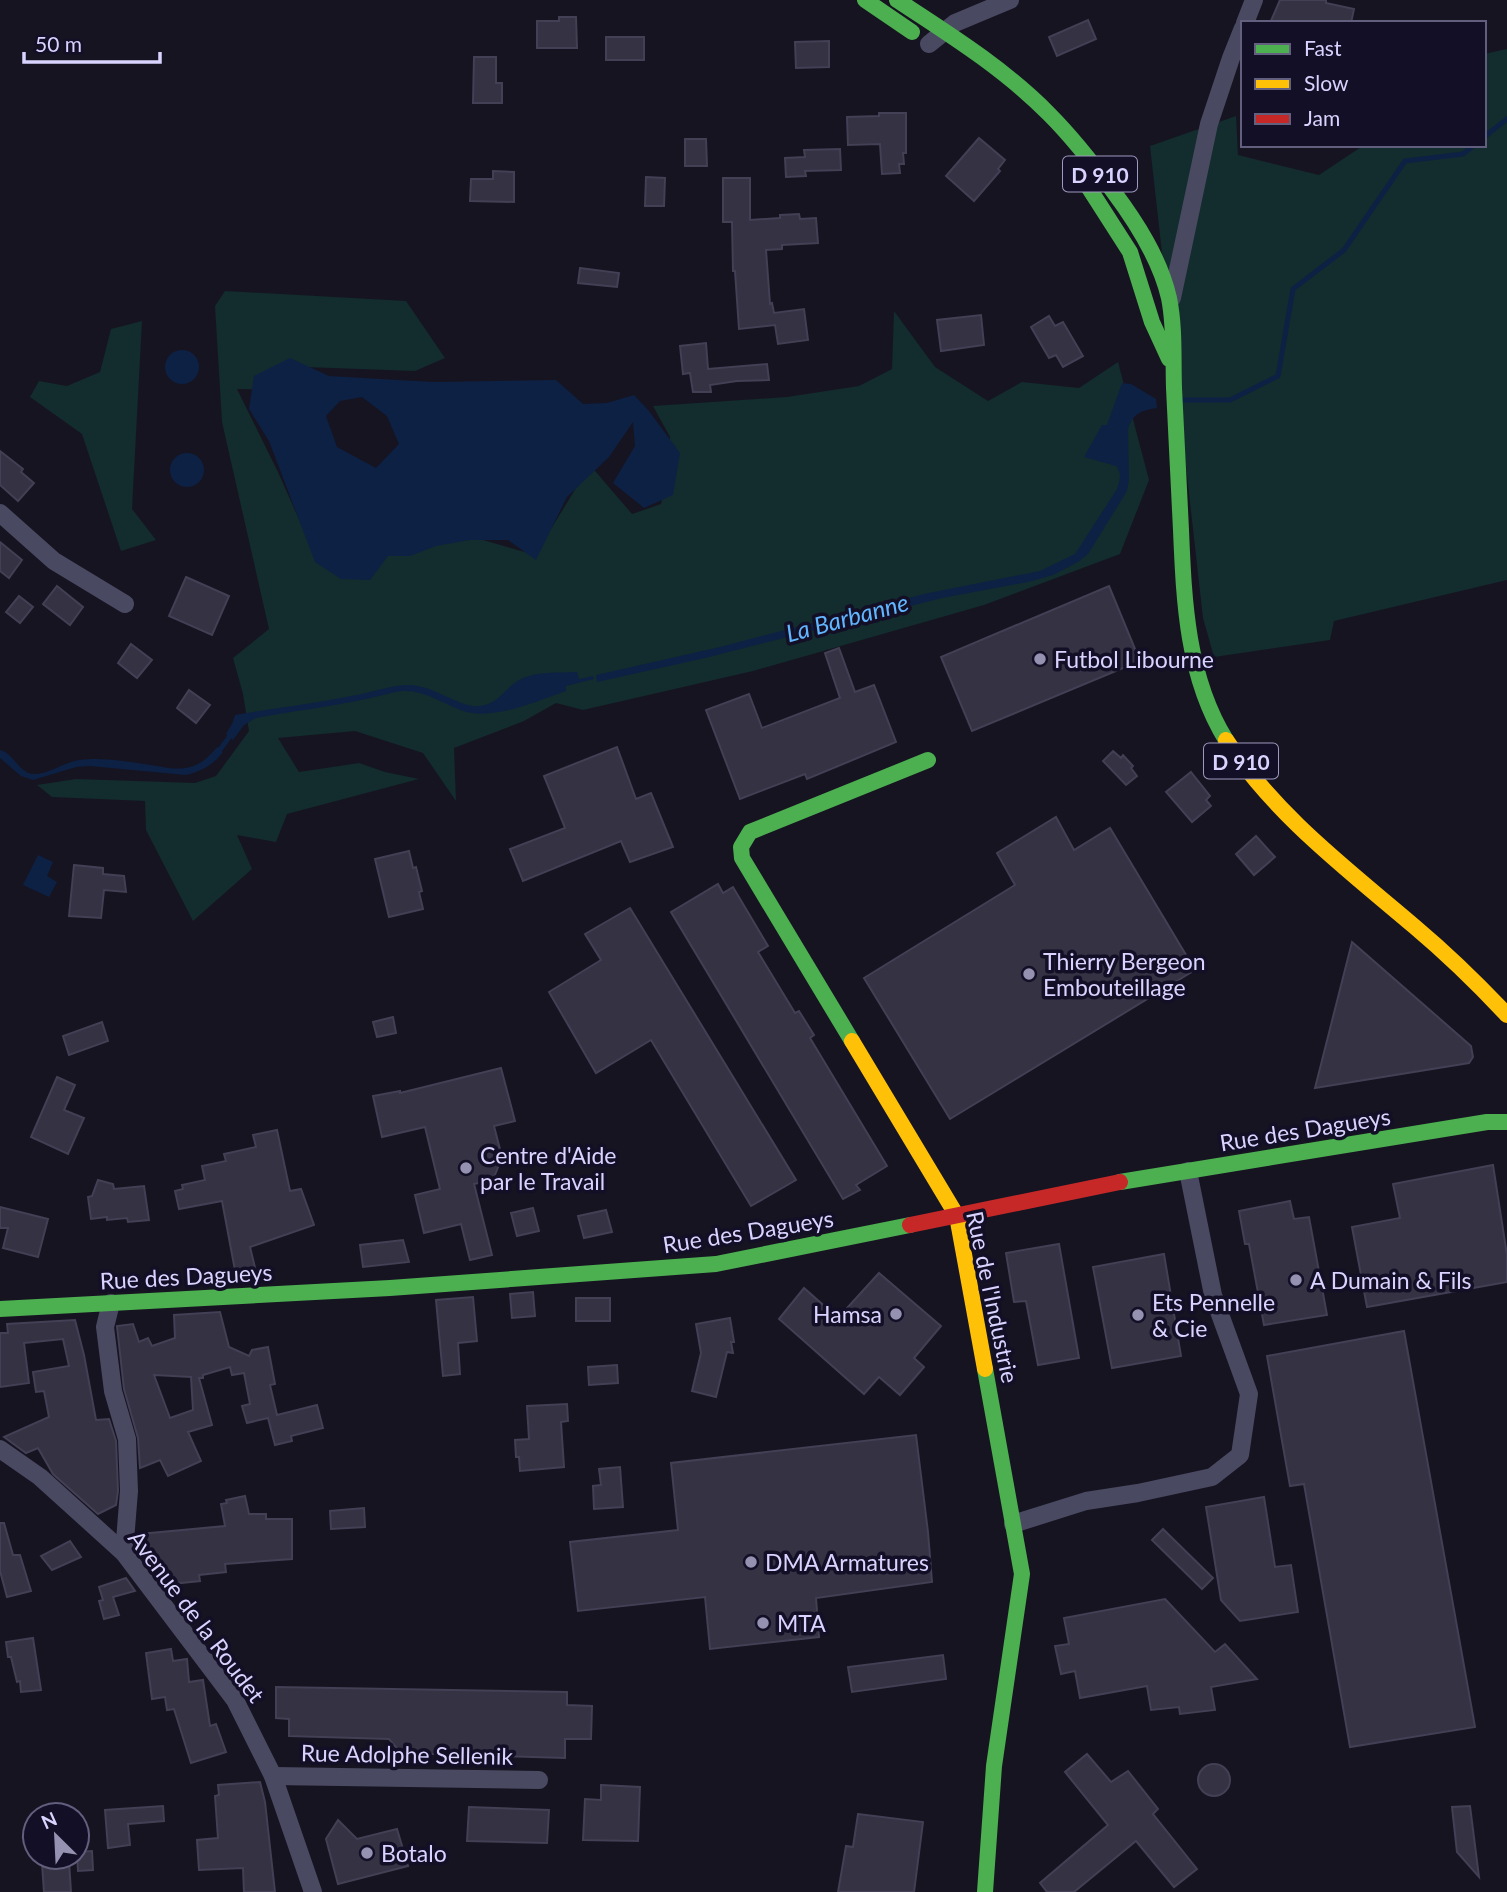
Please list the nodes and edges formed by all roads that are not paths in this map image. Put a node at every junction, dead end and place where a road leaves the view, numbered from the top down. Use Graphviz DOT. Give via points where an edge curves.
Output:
graph roads {
  1 [pos="865,0"];
  2 [pos="897,0"];
  3 [pos="1010,0"];
  4 [pos="1254,0"];
  5 [pos="1246,21"];
  6 [pos="944,31"];
  7 [pos="1241,33"];
  8 [pos="935,48"];
  9 [pos="1081,176"];
  10 [pos="1171,308"];
  11 [pos="1173,368"];
  12 [pos="0,513"];
  13 [pos="125,604"];
  14 [pos="928,760"];
  15 [pos="1507,1015"];
  16 [pos="1507,1122"];
  17 [pos="1188,1171"];
  18 [pos="957,1216"];
  19 [pos="111,1303"];
  20 [pos="0,1309"];
  21 [pos="0,1449"];
  22 [pos="1013,1524"];
  23 [pos="124,1553"];
  24 [pos="273,1776"];
  25 [pos="539,1780"];
  26 [pos="313,1892"];
  27 [pos="985,1892"];
  1 -- 8 [label="street"];
  2 -- 6 [label="street, D 910"];
  3 -- 6 [label="street"];
  4 -- 5 [label="street"];
  6 -- 8 [label="street"];
  6 -- 10 [label="street, D 910" via="1046,111 1088,159 1148,244"];
  7 -- 10 [label="street" via="1209,124"];
  9 -- 11 [label="street, D 910" via="1130,252 1152,322"];
  10 -- 11 [label="street, D 910"];
  11 -- 15 [label="street, D 910" via="1187,619 1196,670 1212,715 1236,755 1298,827 1453,960"];
  12 -- 13 [label="street" via="54,561"];
  14 -- 18 [label="street, Rue de l'Industrie" via="750,832 741,847 742,858"];
  16 -- 17 [label="street, Rue des Dagueys"];
  17 -- 18 [label="street, Rue des Dagueys"];
  17 -- 22 [label="street" via="1213,1296 1249,1394 1240,1455 1212,1478 1086,1501"];
  18 -- 19 [label="street, Rue des Dagueys" via="716,1264"];
  18 -- 22 [label="street, Rue de l'Industrie"];
  19 -- 20 [label="street, Rue des Dagueys"];
  19 -- 23 [label="street" via="105,1327 113,1391 127,1439"];
  21 -- 23 [label="street, Avenue de la Roudet" via="40,1477"];
  22 -- 27 [label="street, Rue de l'Industrie" via="1022,1574 994,1766"];
  23 -- 24 [label="street, Avenue de la Roudet" via="235,1700"];
  24 -- 25 [label="street, Rue Adolphe Sellenik"];
  24 -- 26 [label="street, Avenue de la Roudet"];
}
